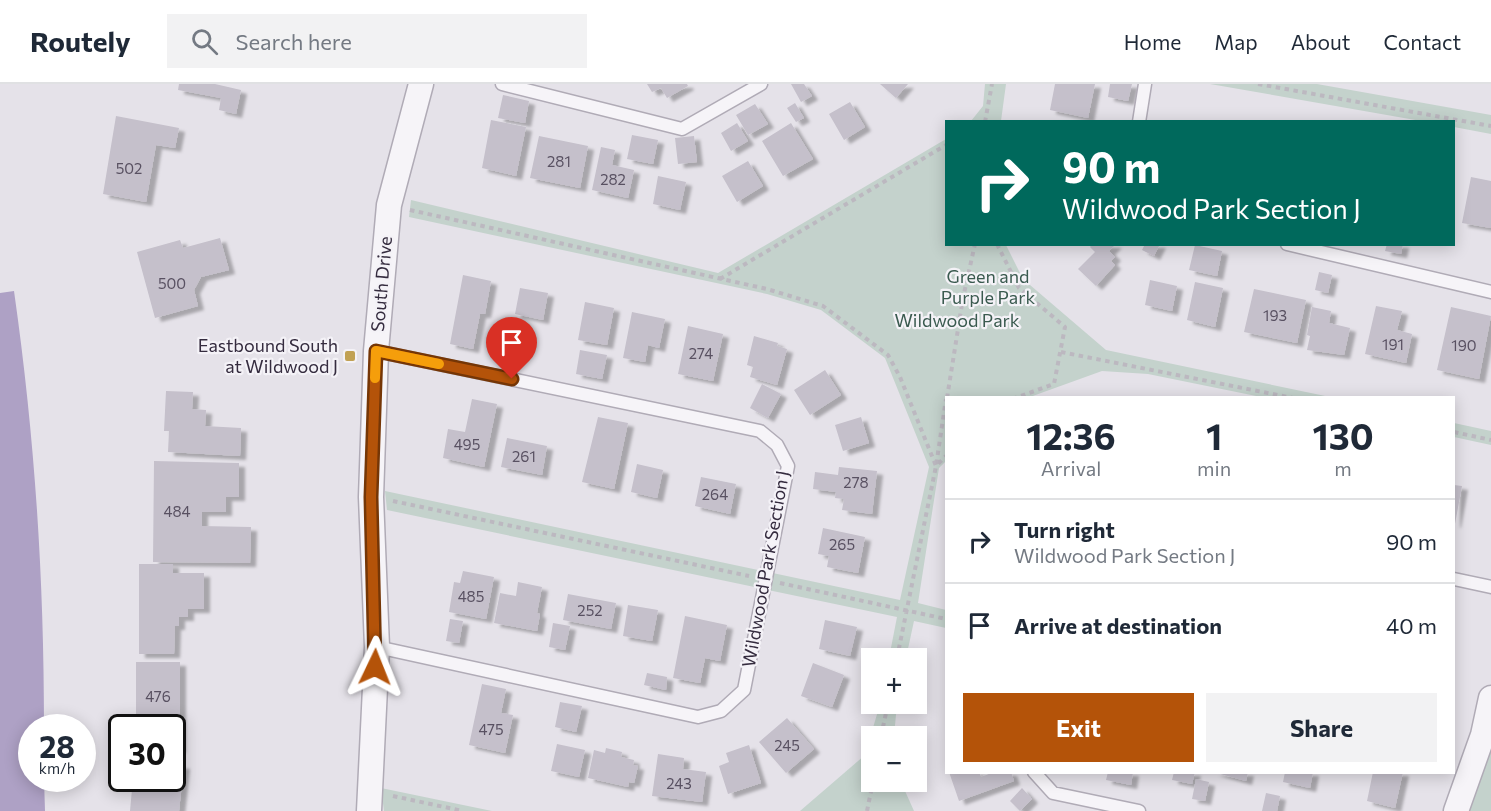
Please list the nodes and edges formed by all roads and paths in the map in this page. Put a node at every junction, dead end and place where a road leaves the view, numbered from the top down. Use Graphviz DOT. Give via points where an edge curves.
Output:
graph roads {
  1 [pos="420,84"];
  2 [pos="502,84"];
  3 [pos="761,84"];
  4 [pos="992,84"];
  5 [pos="1145,84"];
  6 [pos="1258,84"];
  7 [pos="986,115"];
  8 [pos="982,120"];
  9 [pos="985,120"];
  10 [pos="1139,120"];
  11 [pos="1491,126"];
  12 [pos="945,146"];
  13 [pos="389,205"];
  14 [pos="975,246"];
  15 [pos="999,246"];
  16 [pos="1296,246"];
  17 [pos="719,280"];
  18 [pos="1491,292"];
  19 [pos="376,351"];
  20 [pos="1061,352"];
  21 [pos="947,396"];
  22 [pos="1021,396"];
  23 [pos="1283,396"];
  24 [pos="945,410"];
  25 [pos="1455,432"];
  26 [pos="1491,440"];
  27 [pos="945,457"];
  28 [pos="936,466"];
  29 [pos="371,497"];
  30 [pos="1455,579"];
  31 [pos="767,580"];
  32 [pos="1491,587"];
  33 [pos="906,610"];
  34 [pos="945,619"];
  35 [pos="377,646"];
  36 [pos="899,648"];
  37 [pos="1491,698"];
  38 [pos="1036,774"];
  39 [pos="871,792"];
  40 [pos="368,801"];
  41 [pos="463,811"];
  42 [pos="867,811"];
  43 [pos="1139,811"];
  44 [pos="1456,811"];
  1 -- 13 [label="street, South Drive"];
  2 -- 3 [label="lane" via="682,129"];
  4 -- 7 [label="path"];
  5 -- 10 [label="lane"];
  6 -- 11 [label="path"];
  7 -- 8 [label="path"];
  7 -- 9 [label="path"];
  12 -- 17 [label="path"];
  13 -- 17 [label="path"];
  13 -- 19 [label="street, South Drive"];
  14 -- 21 [label="path"];
  15 -- 20 [label="path" via="1019,288 1065,327"];
  16 -- 18 [label="lane"];
  17 -- 28 [label="path" via="823,306 888,355"];
  19 -- 29 [label="street, South Drive"];
  19 -- 31 [label="lane, Wildwood Park Section J" via="760,431 777,445 788,466"];
  20 -- 22 [label="path" via="1054,384"];
  20 -- 23 [label="path"];
  24 -- 28 [label="path"];
  25 -- 26 [label="path"];
  27 -- 28 [label="path"];
  28 -- 33 [label="path"];
  29 -- 31 [label="path"];
  29 -- 35 [label="street, South Drive"];
  30 -- 32 [label="lane"];
  31 -- 33 [label="path"];
  31 -- 35 [label="lane, Wildwood Park Section J" via="744,690 721,711 698,717"];
  33 -- 34 [label="path"];
  33 -- 36 [label="path"];
  35 -- 40 [label="street, South Drive"];
  37 -- 44 [label="street" via="1483,735"];
  38 -- 43 [label="lane" via="1053,794"];
  39 -- 42 [label="path"];
  40 -- 41 [label="path"];
}
